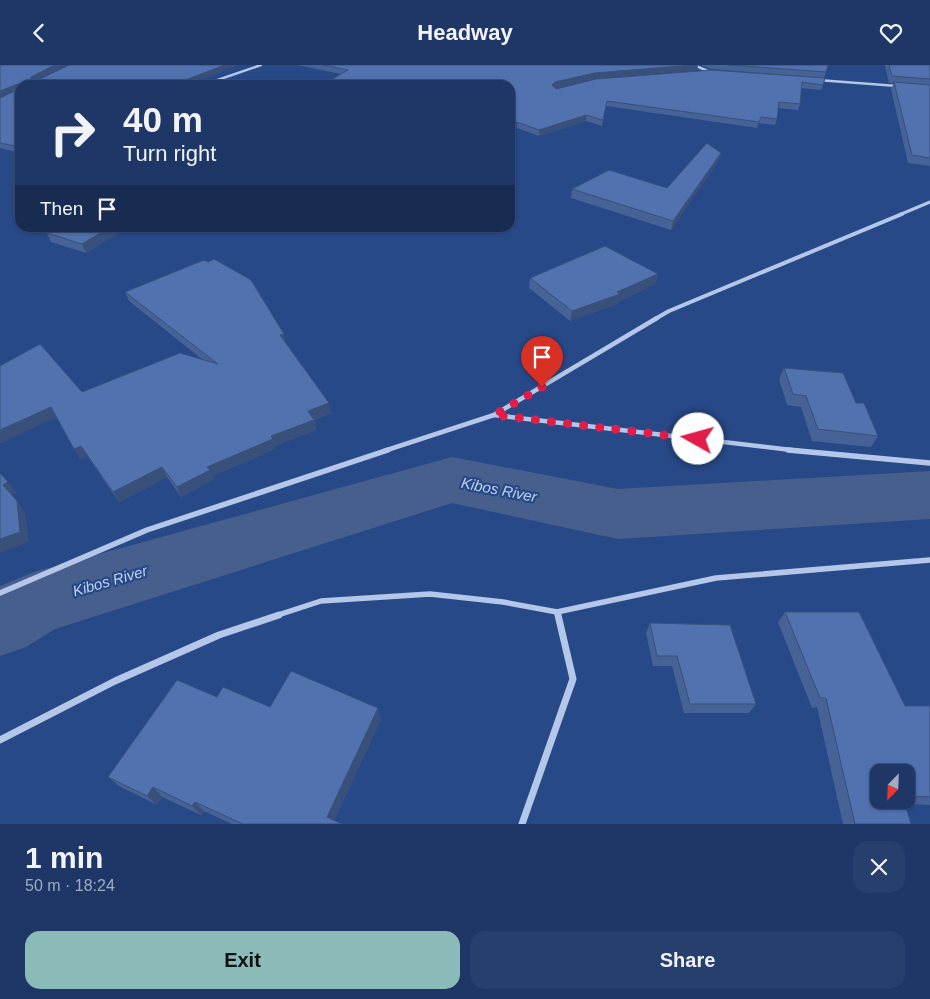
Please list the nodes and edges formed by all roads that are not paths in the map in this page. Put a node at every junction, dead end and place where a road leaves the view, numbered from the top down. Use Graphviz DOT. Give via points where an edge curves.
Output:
graph roads {
  1 [pos="261,65"];
  2 [pos="694,65"];
  3 [pos="710,72"];
  4 [pos="701,73"];
  5 [pos="719,73"];
  6 [pos="812,79"];
  7 [pos="217,80"];
  8 [pos="901,86"];
  9 [pos="930,202"];
  10 [pos="494,415"];
  11 [pos="930,463"];
  12 [pos="930,560"];
  13 [pos="0,593"];
  14 [pos="557,612"];
  15 [pos="0,740"];
  16 [pos="522,824"];
  1 -- 7 [label="street"];
  2 -- 3 [label="street"];
  3 -- 4 [label="street"];
  3 -- 5 [label="street"];
  6 -- 8 [label="street"];
  9 -- 10 [label="street" via="669,311"];
  10 -- 11 [label="street"];
  10 -- 13 [label="street" via="147,530"];
  12 -- 14 [label="street" via="716,578"];
  14 -- 15 [label="street" via="430,594 321,601 220,635 115,681"];
  14 -- 16 [label="street" via="573,679"];
}
